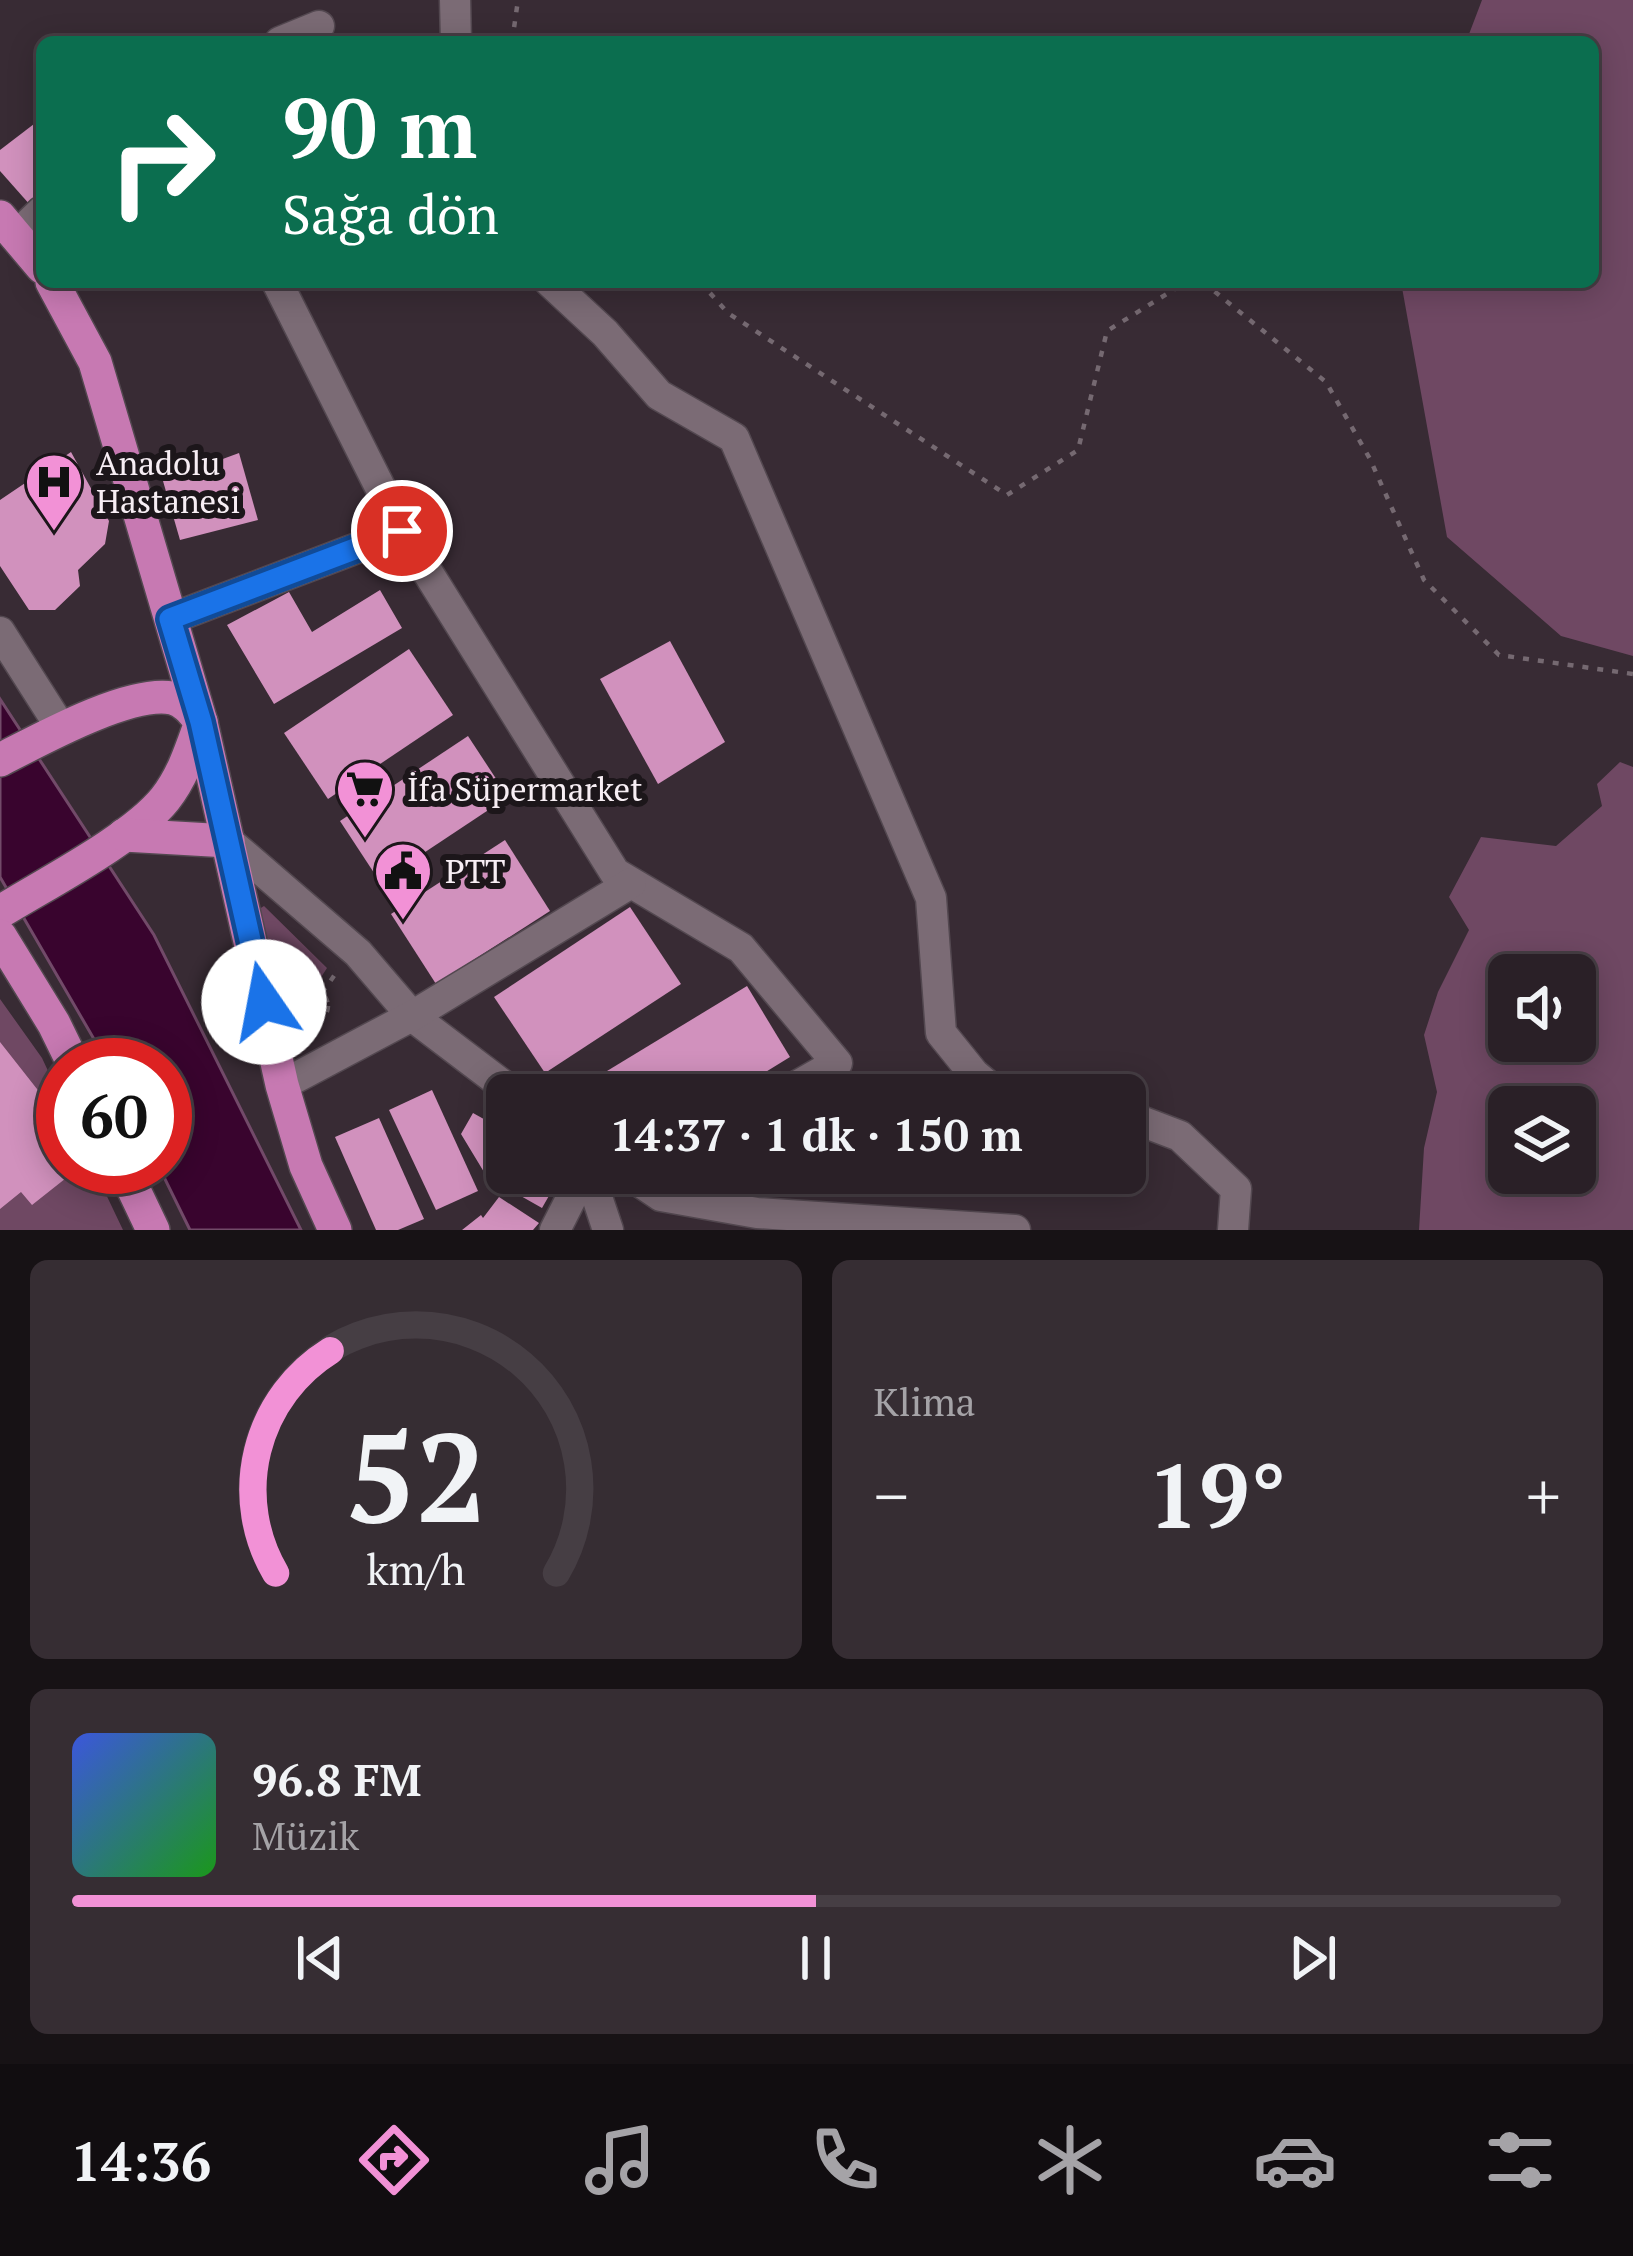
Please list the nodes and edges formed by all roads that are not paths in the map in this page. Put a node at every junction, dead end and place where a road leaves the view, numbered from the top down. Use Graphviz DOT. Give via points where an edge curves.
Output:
graph roads {
  1 [pos="455,0"];
  2 [pos="319,26"];
  3 [pos="295,36"];
  4 [pos="456,36"];
  5 [pos="36,214"];
  6 [pos="8,226"];
  7 [pos="36,260"];
  8 [pos="55,288"];
  9 [pos="280,288"];
  10 [pos="556,288"];
  11 [pos="402,531"];
  12 [pos="170,619"];
  13 [pos="0,632"];
  14 [pos="201,722"];
  15 [pos="51,734"];
  16 [pos="0,760"];
  17 [pos="114,841"];
  18 [pos="228,841"];
  19 [pos="631,883"];
  20 [pos="0,912"];
  21 [pos="0,936"];
  22 [pos="412,1016"];
  23 [pos="61,1038"];
  24 [pos="488,1074"];
  25 [pos="818,1074"];
  26 [pos="974,1074"];
  27 [pos="282,1085"];
  28 [pos="1146,1123"];
  29 [pos="136,1194"];
  30 [pos="575,1194"];
  31 [pos="594,1194"];
  32 [pos="658,1194"];
  33 [pos="153,1230"];
  34 [pos="335,1230"];
  35 [pos="555,1230"];
  36 [pos="608,1230"];
  37 [pos="1015,1230"];
  38 [pos="1232,1230"];
  1 -- 4 [label="street"];
  2 -- 3 [label="street"];
  5 -- 6 [label="street"];
  6 -- 7 [label="main road"];
  8 -- 12 [label="main road" via="95,362"];
  9 -- 11 [label="street"];
  10 -- 26 [label="street" via="659,395 734,438 931,898 940,1033"];
  11 -- 12 [label="street"];
  11 -- 19 [label="street" via="615,873"];
  12 -- 14 [label="main road"];
  13 -- 15 [label="street"];
  14 -- 15 [label="main road" via="187,705 149,699"];
  14 -- 17 [label="main road" via="185,770 163,802"];
  14 -- 18 [label="main road"];
  15 -- 16 [label="main road"];
  17 -- 18 [label="main road"];
  17 -- 20 [label="main road"];
  18 -- 22 [label="street" via="358,953"];
  18 -- 27 [label="main road"];
  19 -- 22 [label="street"];
  19 -- 25 [label="street" via="741,948 837,1063"];
  21 -- 23 [label="main road"];
  22 -- 24 [label="street"];
  22 -- 27 [label="street"];
  27 -- 34 [label="main road"];
  28 -- 38 [label="street" via="1180,1136 1236,1189"];
  29 -- 33 [label="main road"];
  30 -- 35 [label="street"];
  31 -- 36 [label="street"];
  32 -- 37 [label="street" via="757,1213"];
}
